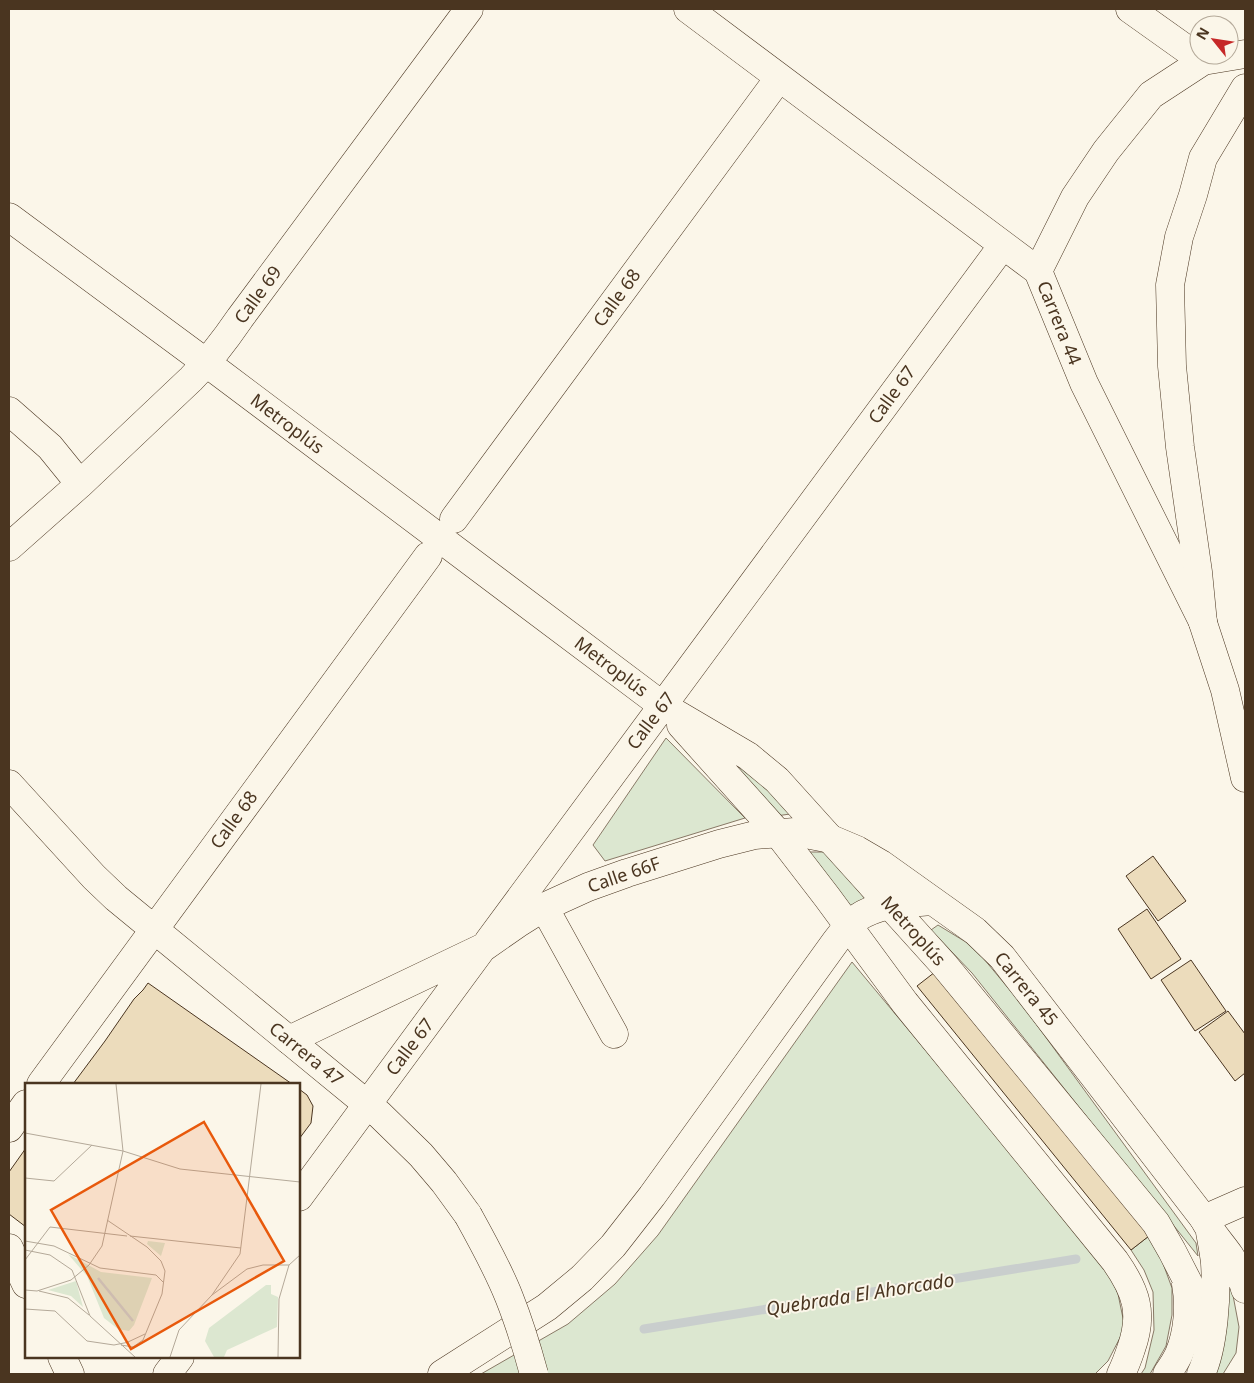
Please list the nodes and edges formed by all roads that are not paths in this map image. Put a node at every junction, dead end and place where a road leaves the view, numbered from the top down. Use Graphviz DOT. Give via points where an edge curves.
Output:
graph roads {
  1 [pos="469,9"];
  2 [pos="688,9"];
  3 [pos="1130,9"];
  4 [pos="1189,51"];
  5 [pos="1197,65"];
  6 [pos="779,78"];
  7 [pos="1245,88"];
  8 [pos="1245,116"];
  9 [pos="1193,195"];
  10 [pos="9,217"];
  11 [pos="1003,245"];
  12 [pos="1038,271"];
  13 [pos="207,363"];
  14 [pos="9,411"];
  15 [pos="80,484"];
  16 [pos="454,519"];
  17 [pos="9,546"];
  18 [pos="428,556"];
  19 [pos="1203,623"];
  20 [pos="663,706"];
  21 [pos="1245,778"];
  22 [pos="9,784"];
  23 [pos="776,832"];
  24 [pos="831,839"];
  25 [pos="933,901"];
  26 [pos="889,905"];
  27 [pos="544,907"];
  28 [pos="848,926"];
  29 [pos="154,930"];
  30 [pos="484,947"];
  31 [pos="614,1034"];
  32 [pos="289,1040"];
  33 [pos="42,1083"];
  34 [pos="368,1104"];
  35 [pos="25,1105"];
  36 [pos="9,1128"];
  37 [pos="300,1196"];
  38 [pos="1245,1201"];
  39 [pos="1207,1225"];
  40 [pos="9,1248"];
  41 [pos="1184,1273"];
  42 [pos="25,1282"];
  43 [pos="1245,1290"];
  44 [pos="1212,1330"];
  45 [pos="62,1358"];
  46 [pos="179,1358"];
  47 [pos="1203,1372"];
  48 [pos="70,1374"];
  49 [pos="167,1374"];
  50 [pos="442,1374"];
  51 [pos="534,1374"];
  52 [pos="1121,1374"];
  53 [pos="1167,1374"];
  1 -- 13 [label="street, Calle 69"];
  2 -- 6 [label="street, Carrera 44"];
  3 -- 4 [label="street"];
  5 -- 12 [label="street" via="1151,95 1122,130 1075,197"];
  6 -- 11 [label="street, Carrera 44"];
  6 -- 16 [label="street, Calle 68"];
  7 -- 9 [label="street" via="1204,158"];
  8 -- 9 [label="street" via="1215,168"];
  9 -- 19 [label="street" via="1179,237 1170,285 1172,366"];
  10 -- 13 [label="street, Metroplús"];
  11 -- 12 [label="street, Carrera 44"];
  11 -- 20 [label="street, Calle 67"];
  12 -- 19 [label="street, Carrera 44" via="1084,383"];
  13 -- 15 [label="street, Calle 69"];
  13 -- 20 [label="street, Metroplús"];
  14 -- 15 [label="street" via="50,447"];
  15 -- 17 [label="street, Calle 69"];
  18 -- 29 [label="street, Calle 68"];
  19 -- 21 [label="street, Carrera 44" via="1225,690"];
  20 -- 23 [label="street"];
  20 -- 24 [label="street, Metroplús" via="748,756 777,780"];
  20 -- 30 [label="street, Calle 67"];
  22 -- 29 [label="street, Carrera 47" via="94,877"];
  23 -- 24 [label="street, Carrera 45"];
  23 -- 27 [label="street, Calle 66F" via="755,834 636,870 588,886"];
  23 -- 28 [label="street"];
  24 -- 25 [label="street, Carrera 45" via="881,864"];
  24 -- 26 [label="street, Metroplús"];
  25 -- 26 [label="street"];
  25 -- 39 [label="street, Carrera 45" via="975,931 1002,957"];
  26 -- 28 [label="street" via="870,911"];
  26 -- 41 [label="street, Metroplús" via="945,966 1156,1223"];
  27 -- 30 [label="street, Calle 66F"];
  27 -- 31 [label="street"];
  28 -- 50 [label="street" via="613,1246 547,1307"];
  28 -- 52 [label="street" via="904,1003 1127,1278 1136,1301 1138,1318 1134,1341"];
  29 -- 32 [label="street, Carrera 47"];
  29 -- 33 [label="street, Calle 68"];
  30 -- 32 [label="street"];
  30 -- 34 [label="street, Calle 67"];
  32 -- 34 [label="street, Carrera 47"];
  34 -- 37 [label="street, Calle 67"];
  34 -- 51 [label="street, Carrera 47, bridge" via="421,1154 468,1215 509,1297"];
  35 -- 36 [label="street"];
  38 -- 39 [label="street"];
  39 -- 43 [label="street, Carrera 45" via="1230,1256"];
  39 -- 44 [label="street, Carrera 45" via="1216,1277"];
  40 -- 42 [label="street"];
  41 -- 44 [label="street, Metroplús"];
  41 -- 53 [label="street, Metroplús" via="1188,1305 1185,1336"];
  44 -- 47 [label="street, Carrera 45"];
  45 -- 48 [label="street"];
  46 -- 49 [label="street"];
}
